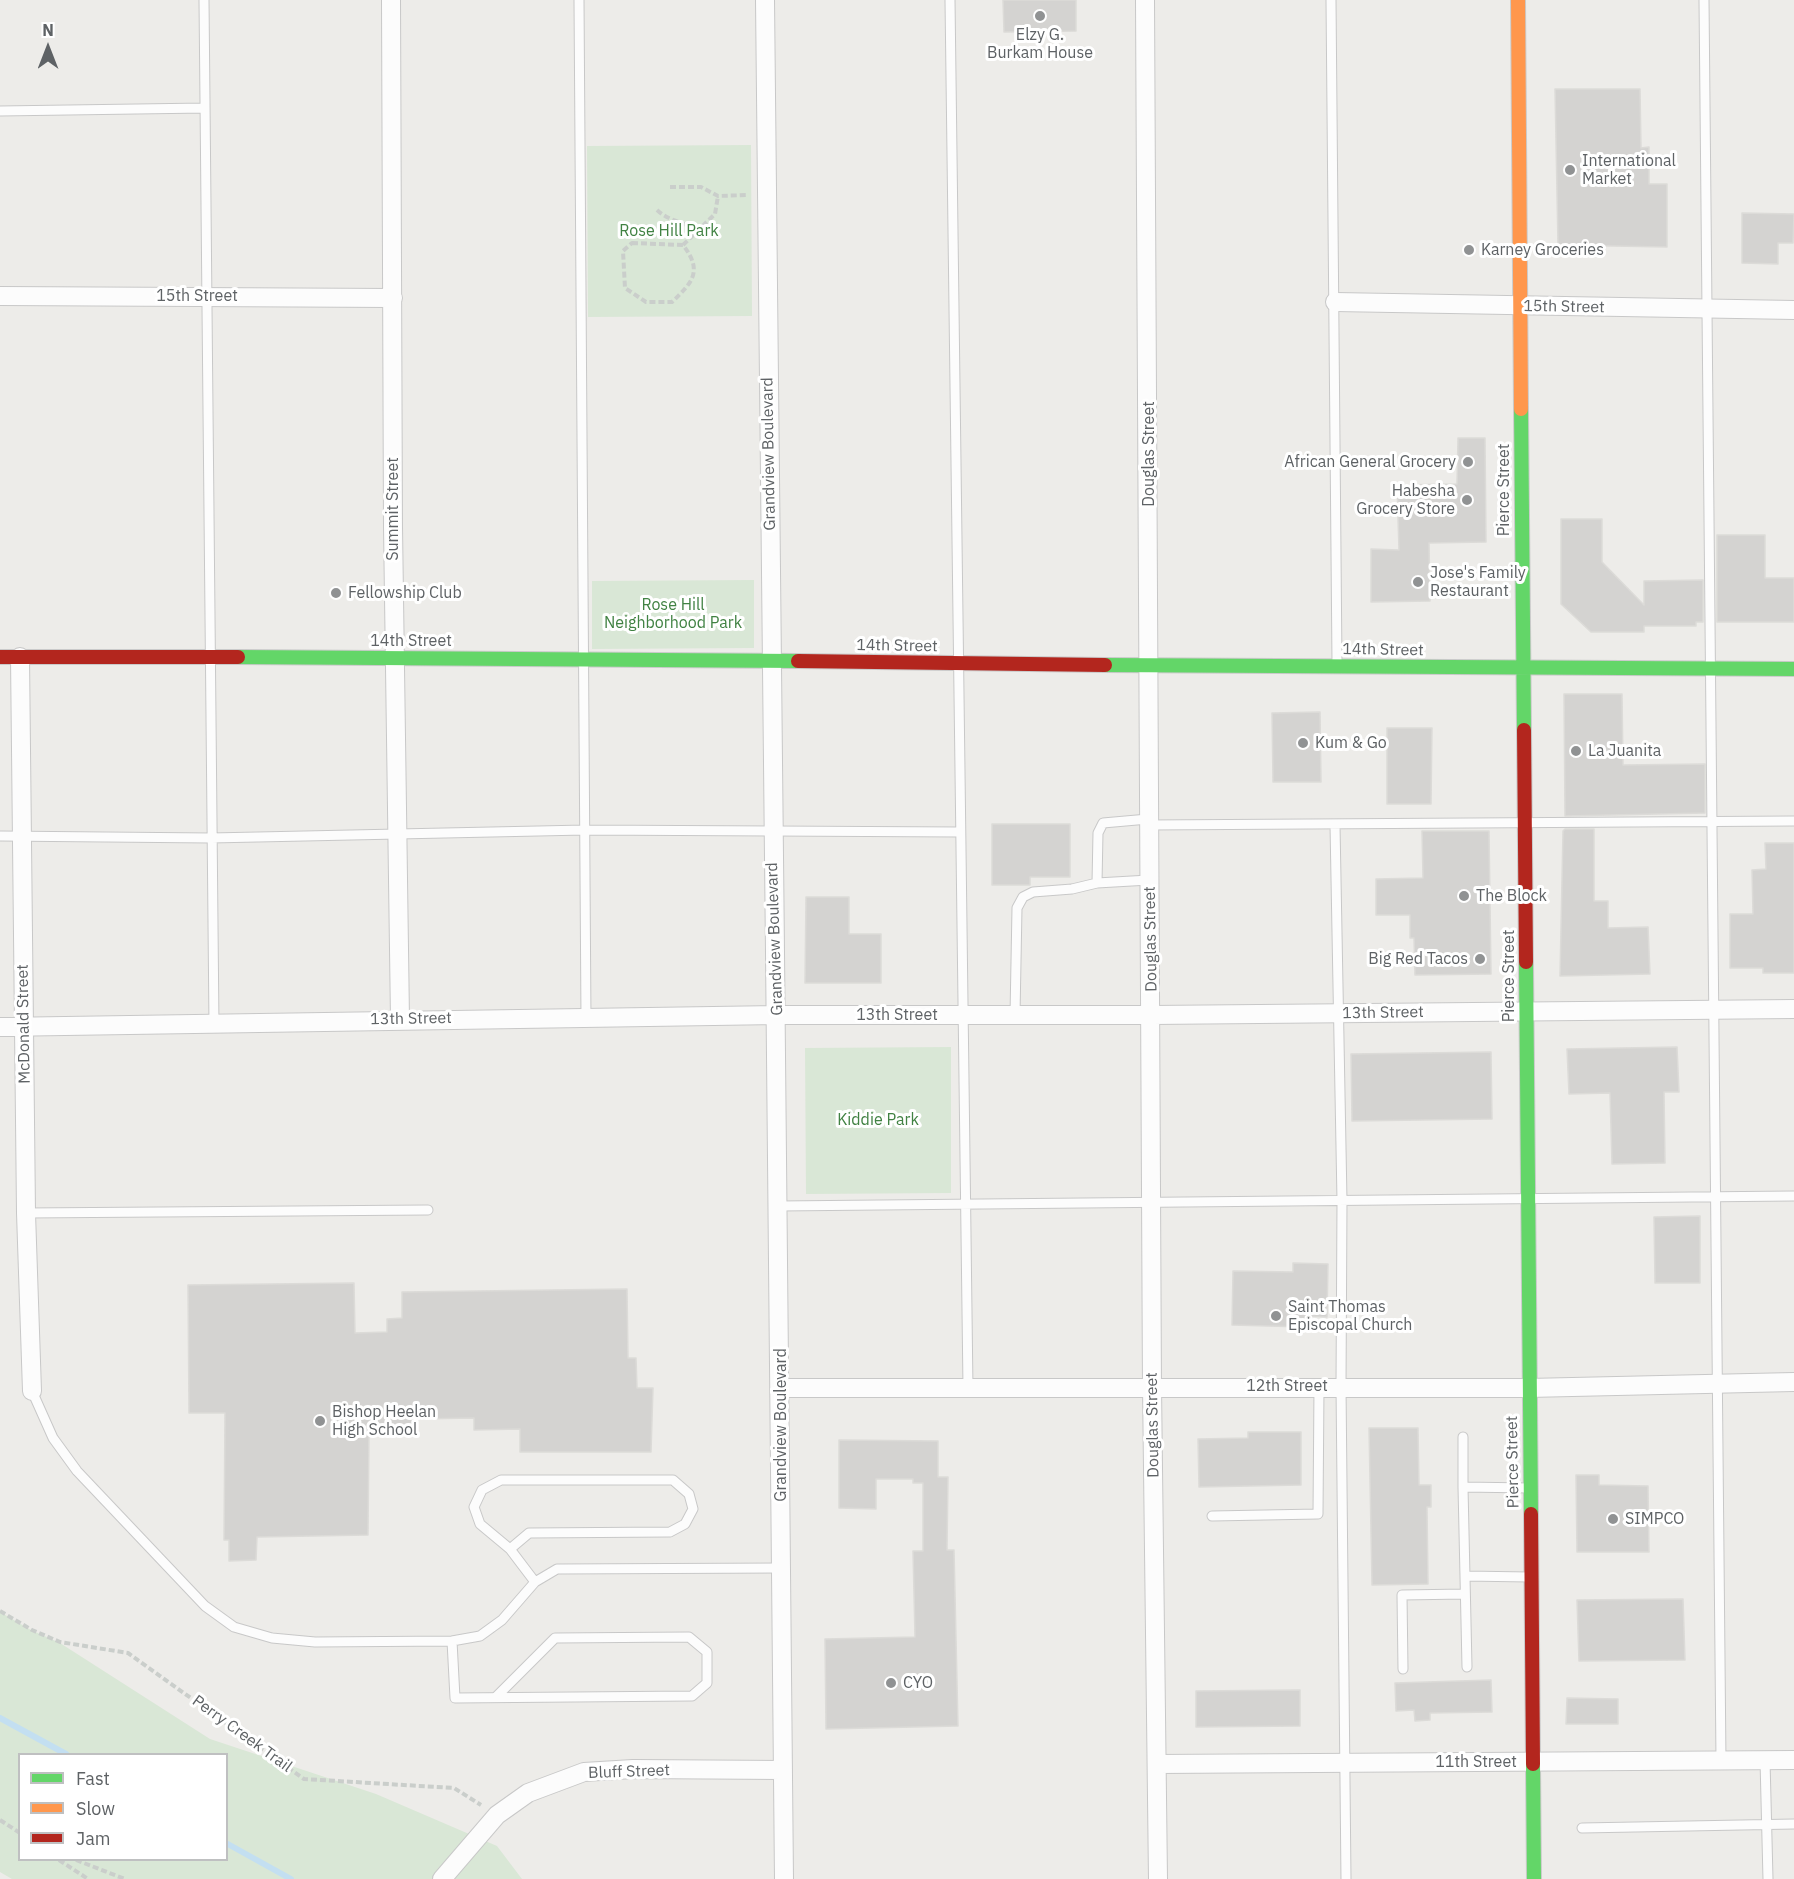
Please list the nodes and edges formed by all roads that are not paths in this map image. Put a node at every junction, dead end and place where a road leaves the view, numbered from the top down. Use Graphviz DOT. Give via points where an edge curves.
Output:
graph roads {
  1 [pos="204,0"];
  2 [pos="391,0"];
  3 [pos="579,0"];
  4 [pos="765,0"];
  5 [pos="950,0"];
  6 [pos="1145,0"];
  7 [pos="1331,0"];
  8 [pos="1518,0"];
  9 [pos="1704,0"];
  10 [pos="205,108"];
  11 [pos="0,111"];
  12 [pos="0,296"];
  13 [pos="207,296"];
  14 [pos="393,298"];
  15 [pos="1335,302"];
  16 [pos="1520,306"];
  17 [pos="1705,309"];
  18 [pos="1794,310"];
  19 [pos="0,657"];
  20 [pos="20,657"];
  21 [pos="395,658"];
  22 [pos="585,658"];
  23 [pos="210,659"];
  24 [pos="771,660"];
  25 [pos="960,664"];
  26 [pos="1150,666"];
  27 [pos="1337,666"];
  28 [pos="1522,668"];
  29 [pos="1712,669"];
  30 [pos="1794,669"];
  31 [pos="1713,821"];
  32 [pos="1794,821"];
  33 [pos="1148,822"];
  34 [pos="1524,824"];
  35 [pos="1335,825"];
  36 [pos="585,830"];
  37 [pos="772,831"];
  38 [pos="397,832"];
  39 [pos="960,832"];
  40 [pos="0,836"];
  41 [pos="22,836"];
  42 [pos="211,838"];
  43 [pos="1149,880"];
  44 [pos="1097,883"];
  45 [pos="1715,1009"];
  46 [pos="1794,1009"];
  47 [pos="1525,1010"];
  48 [pos="1339,1014"];
  49 [pos="778,1015"];
  50 [pos="1152,1015"];
  51 [pos="964,1016"];
  52 [pos="1015,1016"];
  53 [pos="400,1019"];
  54 [pos="586,1019"];
  55 [pos="214,1025"];
  56 [pos="0,1027"];
  57 [pos="24,1027"];
  58 [pos="1794,1196"];
  59 [pos="1715,1197"];
  60 [pos="1527,1199"];
  61 [pos="1342,1201"];
  62 [pos="1153,1202"];
  63 [pos="964,1204"];
  64 [pos="779,1206"];
  65 [pos="428,1210"];
  66 [pos="26,1213"];
  67 [pos="1794,1382"];
  68 [pos="1718,1383"];
  69 [pos="1152,1386"];
  70 [pos="1341,1386"];
  71 [pos="968,1387"];
  72 [pos="1319,1387"];
  73 [pos="780,1388"];
  74 [pos="1528,1388"];
  75 [pos="32,1391"];
  76 [pos="1463,1437"];
  77 [pos="1463,1487"];
  78 [pos="1530,1488"];
  79 [pos="1212,1516"];
  80 [pos="510,1549"];
  81 [pos="782,1568"];
  82 [pos="1465,1576"];
  83 [pos="1531,1577"];
  84 [pos="535,1582"];
  85 [pos="1465,1594"];
  86 [pos="452,1641"];
  87 [pos="1467,1667"];
  88 [pos="1403,1670"];
  89 [pos="496,1697"];
  90 [pos="1721,1760"];
  91 [pos="1765,1760"];
  92 [pos="1794,1760"];
  93 [pos="1534,1762"];
  94 [pos="1346,1763"];
  95 [pos="1157,1764"];
  96 [pos="783,1770"];
  97 [pos="1767,1824"];
  98 [pos="1794,1824"];
  99 [pos="1582,1828"];
  100 [pos="442,1879"];
  101 [pos="784,1879"];
  102 [pos="1158,1879"];
  103 [pos="1346,1879"];
  104 [pos="1534,1879"];
  105 [pos="1768,1879"];
  1 -- 10 [label="lane"];
  2 -- 14 [label="street, Summit Street"];
  3 -- 22 [label="lane"];
  4 -- 24 [label="street, Grandview Boulevard"];
  5 -- 25 [label="lane"];
  6 -- 26 [label="street, Douglas Street"];
  7 -- 15 [label="lane"];
  8 -- 16 [label="main road, Pierce Street"];
  9 -- 17 [label="lane"];
  10 -- 11 [label="lane"];
  10 -- 13 [label="lane"];
  12 -- 13 [label="street, 15th Street"];
  13 -- 14 [label="street, 15th Street"];
  13 -- 23 [label="lane"];
  14 -- 21 [label="street, Summit Street"];
  15 -- 16 [label="street, 15th Street"];
  15 -- 27 [label="lane"];
  16 -- 17 [label="street, 15th Street"];
  16 -- 28 [label="main road, Pierce Street"];
  17 -- 18 [label="street, 15th Street"];
  17 -- 29 [label="lane"];
  19 -- 20 [label="main road, 14th Street"];
  20 -- 23 [label="main road, 14th Street"];
  20 -- 41 [label="street, McDonald Street"];
  21 -- 22 [label="main road, 14th Street"];
  21 -- 23 [label="main road, 14th Street"];
  21 -- 38 [label="street, Summit Street"];
  22 -- 24 [label="main road, 14th Street"];
  22 -- 36 [label="lane"];
  23 -- 42 [label="lane"];
  24 -- 25 [label="main road, 14th Street"];
  24 -- 37 [label="street, Grandview Boulevard"];
  25 -- 26 [label="main road, 14th Street"];
  25 -- 39 [label="lane"];
  26 -- 27 [label="main road, 14th Street"];
  26 -- 33 [label="street, Douglas Street"];
  27 -- 28 [label="main road, 14th Street"];
  28 -- 29 [label="main road, 14th Street"];
  28 -- 34 [label="main road, Pierce Street"];
  29 -- 30 [label="main road, 14th Street"];
  29 -- 31 [label="lane"];
  31 -- 32 [label="lane"];
  31 -- 34 [label="lane"];
  31 -- 45 [label="lane"];
  33 -- 35 [label="lane"];
  33 -- 43 [label="street, Douglas Street"];
  33 -- 44 [label="lane" via="1103,823 1098,833"];
  34 -- 35 [label="lane"];
  34 -- 47 [label="main road, Pierce Street"];
  35 -- 48 [label="lane"];
  36 -- 37 [label="lane"];
  36 -- 38 [label="lane"];
  36 -- 54 [label="lane"];
  37 -- 39 [label="lane"];
  37 -- 49 [label="street, Grandview Boulevard"];
  38 -- 42 [label="lane"];
  38 -- 53 [label="street, Summit Street"];
  39 -- 51 [label="lane"];
  40 -- 41 [label="lane"];
  41 -- 42 [label="lane"];
  41 -- 57 [label="street, McDonald Street"];
  42 -- 55 [label="lane"];
  43 -- 44 [label="lane"];
  43 -- 50 [label="street, Douglas Street"];
  44 -- 52 [label="lane" via="1033,892 1023,897 1016,920"];
  45 -- 46 [label="street, 13th Street"];
  45 -- 47 [label="street, 13th Street"];
  45 -- 59 [label="lane"];
  47 -- 48 [label="street, 13th Street"];
  47 -- 60 [label="main road, Pierce Street"];
  48 -- 50 [label="street, 13th Street"];
  48 -- 61 [label="lane"];
  49 -- 51 [label="street, 13th Street"];
  49 -- 54 [label="street, 13th Street"];
  49 -- 64 [label="street, Grandview Boulevard"];
  50 -- 52 [label="street, 13th Street"];
  50 -- 62 [label="street, Douglas Street"];
  51 -- 52 [label="street, 13th Street"];
  51 -- 63 [label="lane"];
  53 -- 54 [label="street, 13th Street"];
  53 -- 55 [label="street, 13th Street"];
  55 -- 57 [label="street, 13th Street"];
  56 -- 57 [label="street, 13th Street"];
  57 -- 66 [label="street, McDonald Street"];
  58 -- 59 [label="lane"];
  59 -- 60 [label="lane"];
  59 -- 68 [label="lane"];
  60 -- 61 [label="lane"];
  60 -- 74 [label="main road, Pierce Street"];
  61 -- 62 [label="lane"];
  61 -- 70 [label="lane"];
  62 -- 63 [label="lane"];
  62 -- 69 [label="street, Douglas Street"];
  63 -- 64 [label="lane"];
  63 -- 71 [label="lane"];
  64 -- 73 [label="street, Grandview Boulevard"];
  65 -- 66 [label="lane"];
  66 -- 75 [label="street, McDonald Street"];
  67 -- 68 [label="street, 12th Street"];
  68 -- 74 [label="street, 12th Street"];
  68 -- 90 [label="lane"];
  69 -- 71 [label="street, 12th Street"];
  69 -- 72 [label="street, 12th Street"];
  69 -- 95 [label="street, Douglas Street"];
  70 -- 72 [label="street, 12th Street"];
  70 -- 74 [label="street, 12th Street"];
  70 -- 94 [label="lane"];
  71 -- 73 [label="street, 12th Street"];
  72 -- 79 [label="lane" via="1317,1514"];
  73 -- 81 [label="street, Grandview Boulevard"];
  74 -- 78 [label="main road, Pierce Street"];
  75 -- 86 [label="lane" via="53,1438 78,1471 205,1606 234,1627 273,1638 315,1642"];
  76 -- 77 [label="lane"];
  77 -- 78 [label="lane"];
  77 -- 82 [label="lane"];
  78 -- 83 [label="main road, Pierce Street"];
  80 -- 80 [label="lane" via="529,1533 670,1532 685,1524 693,1509 689,1494 673,1480 501,1480 482,1490 474,1507 480,1524"];
  80 -- 84 [label="lane"];
  81 -- 84 [label="lane" via="557,1569"];
  81 -- 96 [label="street, Grandview Boulevard"];
  82 -- 83 [label="lane"];
  82 -- 85 [label="lane"];
  83 -- 93 [label="main road, Pierce Street"];
  84 -- 86 [label="lane" via="502,1620 480,1635"];
  85 -- 87 [label="lane"];
  85 -- 88 [label="lane" via="1402,1595"];
  86 -- 89 [label="lane" via="455,1698"];
  89 -- 89 [label="lane" via="692,1696 707,1683 707,1652 689,1637 555,1638"];
  90 -- 91 [label="street, 11th Street"];
  90 -- 93 [label="street, 11th Street"];
  91 -- 92 [label="street, 11th Street"];
  91 -- 97 [label="lane"];
  93 -- 94 [label="street, 11th Street"];
  93 -- 104 [label="main road, Pierce Street"];
  94 -- 95 [label="street, 11th Street"];
  94 -- 103 [label="lane"];
  95 -- 102 [label="street, Douglas Street"];
  96 -- 100 [label="street, Bluff Street" via="584,1772 528,1793 497,1815"];
  96 -- 101 [label="street, Grandview Boulevard"];
  97 -- 98 [label="lane"];
  97 -- 99 [label="lane"];
  97 -- 105 [label="lane"];
}
